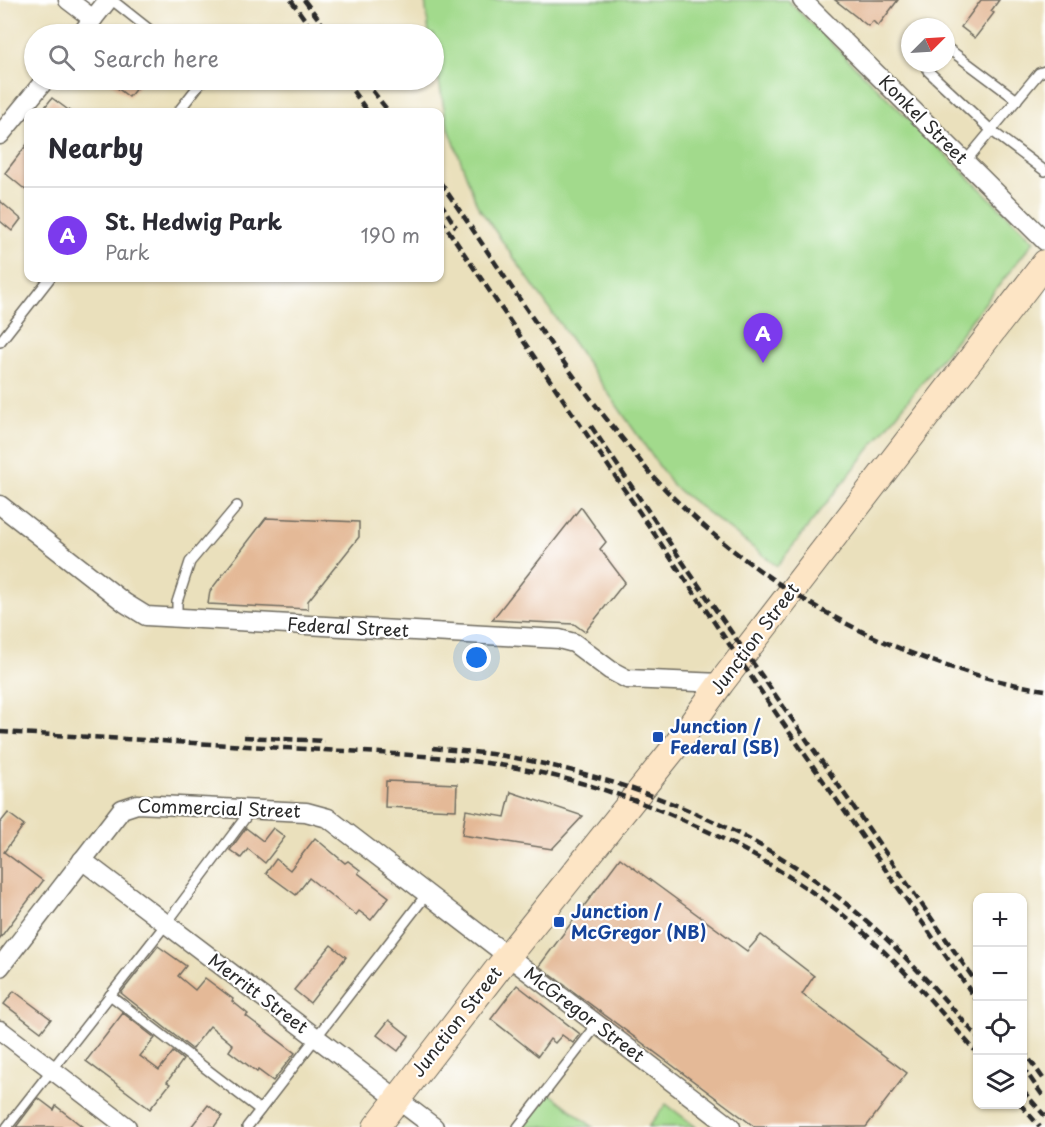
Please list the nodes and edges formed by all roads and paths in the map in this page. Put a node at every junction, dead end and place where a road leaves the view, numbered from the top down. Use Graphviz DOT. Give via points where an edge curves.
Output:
graph roads {
  1 [pos="68,0"];
  2 [pos="110,0"];
  3 [pos="802,0"];
  4 [pos="93,19"];
  5 [pos="89,24"];
  6 [pos="142,24"];
  7 [pos="955,54"];
  8 [pos="1045,71"];
  9 [pos="929,72"];
  10 [pos="37,90"];
  11 [pos="195,90"];
  12 [pos="1017,100"];
  13 [pos="181,108"];
  14 [pos="992,131"];
  15 [pos="0,135"];
  16 [pos="965,162"];
  17 [pos="1045,171"];
  18 [pos="1045,241"];
  19 [pos="1045,263"];
  20 [pos="47,282"];
  21 [pos="0,342"];
  22 [pos="0,505"];
  23 [pos="237,506"];
  24 [pos="177,619"];
  25 [pos="721,683"];
  26 [pos="252,808"];
  27 [pos="352,836"];
  28 [pos="82,860"];
  29 [pos="426,895"];
  30 [pos="166,924"];
  31 [pos="507,957"];
  32 [pos="0,967"];
  33 [pos="110,995"];
  34 [pos="597,1025"];
  35 [pos="0,1030"];
  36 [pos="316,1038"];
  37 [pos="51,1069"];
  38 [pos="397,1099"];
  39 [pos="260,1110"];
  40 [pos="7,1127"];
  41 [pos="127,1127"];
  42 [pos="247,1127"];
  43 [pos="376,1127"];
  44 [pos="434,1127"];
  45 [pos="518,1127"];
  46 [pos="731,1127"];
  1 -- 4 [label="street"];
  2 -- 4 [label="street"];
  2 -- 6 [label="lane"];
  3 -- 16 [label="street, Konkel Street"];
  4 -- 5 [label="street"];
  7 -- 12 [label="lane"];
  8 -- 12 [label="lane"];
  9 -- 14 [label="lane"];
  10 -- 15 [label="street"];
  11 -- 13 [label="lane"];
  12 -- 14 [label="lane"];
  14 -- 16 [label="lane"];
  14 -- 17 [label="lane"];
  16 -- 18 [label="street, Konkel Street"];
  19 -- 25 [label="street, Junction Street"];
  20 -- 21 [label="lane"];
  22 -- 24 [label="street, Federal Street" via="125,603 146,616"];
  23 -- 24 [label="lane" via="190,562 177,602"];
  24 -- 25 [label="street, Federal Street" via="559,639 574,643 627,679"];
  25 -- 31 [label="street, Junction Street" via="675,747"];
  26 -- 27 [label="street, Commercial Street" via="319,814"];
  26 -- 28 [label="street, Commercial Street" via="137,804 117,814"];
  26 -- 30 [label="lane"];
  27 -- 29 [label="street, McGregor Street"];
  28 -- 30 [label="street, Merritt Street"];
  28 -- 32 [label="street"];
  29 -- 31 [label="street, McGregor Street"];
  29 -- 36 [label="lane"];
  30 -- 33 [label="lane"];
  30 -- 36 [label="street, Merritt Street"];
  31 -- 34 [label="street, McGregor Street"];
  31 -- 38 [label="street, Junction Street"];
  33 -- 37 [label="lane"];
  33 -- 39 [label="lane"];
  34 -- 45 [label="lane"];
  34 -- 46 [label="street, McGregor Street"];
  35 -- 37 [label="street"];
  36 -- 38 [label="street, Merritt Street"];
  36 -- 39 [label="lane"];
  37 -- 40 [label="lane"];
  37 -- 41 [label="street"];
  38 -- 43 [label="street, Junction Street"];
  38 -- 44 [label="street, Merritt Street"];
  39 -- 42 [label="lane"];
}
